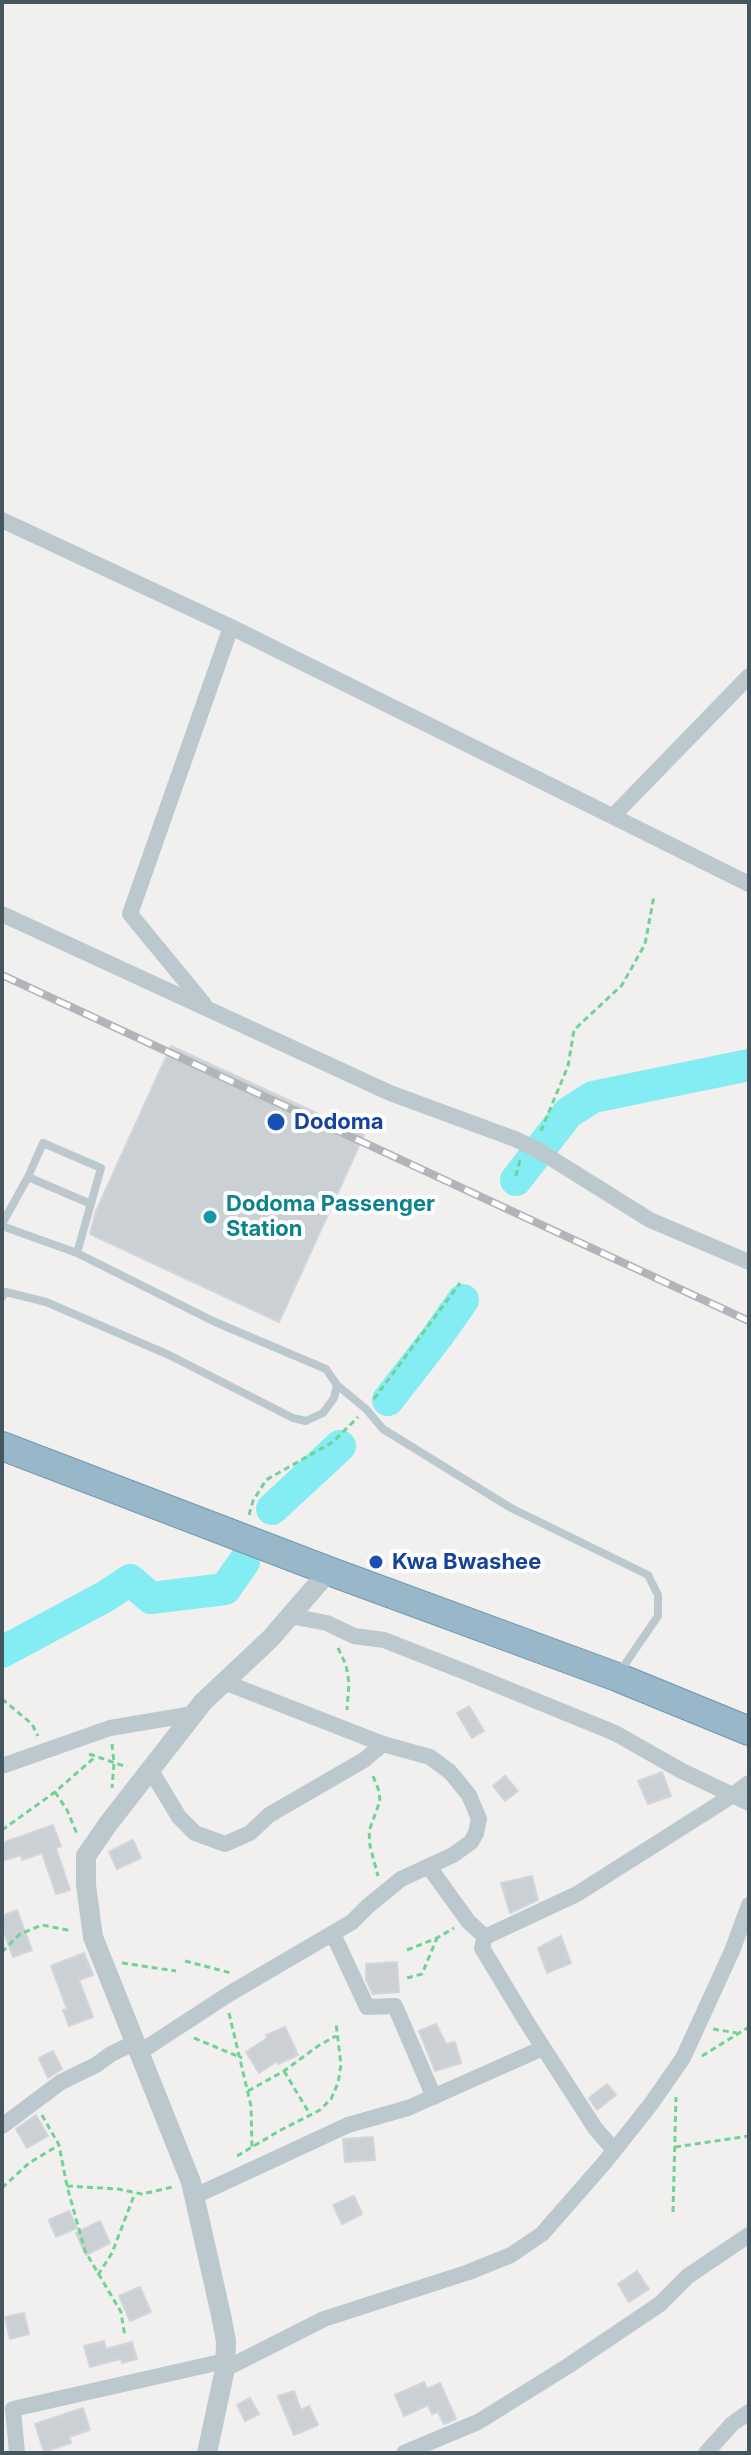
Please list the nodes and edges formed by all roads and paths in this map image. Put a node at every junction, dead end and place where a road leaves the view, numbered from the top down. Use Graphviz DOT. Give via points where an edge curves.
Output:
graph roads {
  1 [pos="2,520"];
  2 [pos="231,627"];
  3 [pos="749,676"];
  4 [pos="613,816"];
  5 [pos="749,884"];
  6 [pos="654,896"];
  7 [pos="2,914"];
  8 [pos="207,1009"];
  9 [pos="541,1131"];
  10 [pos="520,1160"];
  11 [pos="516,1176"];
  12 [pos="28,1177"];
  13 [pos="91,1204"];
  14 [pos="2,1225"];
  15 [pos="77,1253"];
  16 [pos="749,1262"];
  17 [pos="2,1297"];
  18 [pos="337,1385"];
  19 [pos="2,1446"];
  20 [pos="329,1571"];
  21 [pos="290,1616"];
  22 [pos="617,1677"];
  23 [pos="224,1682"];
  24 [pos="2,1699"];
  25 [pos="193,1714"];
  26 [pos="110,1728"];
  27 [pos="749,1731"];
  28 [pos="63,1743"];
  29 [pos="383,1744"];
  30 [pos="43,1750"];
  31 [pos="95,1757"];
  32 [pos="114,1763"];
  33 [pos="2,1766"];
  34 [pos="149,1771"];
  35 [pos="749,1783"];
  36 [pos="55,1792"];
  37 [pos="733,1795"];
  38 [pos="749,1803"];
  39 [pos="108,1824"];
  40 [pos="2,1830"];
  41 [pos="86,1856"];
  42 [pos="429,1867"];
  43 [pos="749,1905"];
  44 [pos="468,1921"];
  45 [pos="333,1934"];
  46 [pos="93,1937"];
  47 [pos="485,1937"];
  48 [pos="437,1938"];
  49 [pos="2,1939"];
  50 [pos="6,1947"];
  51 [pos="407,1950"];
  52 [pos="2,1952"];
  53 [pos="185,1961"];
  54 [pos="102,1962"];
  55 [pos="176,1971"];
  56 [pos="231,1973"];
  57 [pos="407,1978"];
  58 [pos="225,1996"];
  59 [pos="336,2023"];
  60 [pos="698,2026"];
  61 [pos="749,2027"];
  62 [pos="172,2030"];
  63 [pos="738,2033"];
  64 [pos="337,2036"];
  65 [pos="138,2047"];
  66 [pos="543,2048"];
  67 [pos="701,2057"];
  68 [pos="242,2058"];
  69 [pos="683,2058"];
  70 [pos="284,2071"];
  71 [pos="248,2091"];
  72 [pos="434,2097"];
  73 [pos="34,2104"];
  74 [pos="311,2116"];
  75 [pos="2,2126"];
  76 [pos="749,2136"];
  77 [pos="59,2145"];
  78 [pos="252,2147"];
  79 [pos="675,2147"];
  80 [pos="614,2150"];
  81 [pos="229,2161"];
  82 [pos="67,2186"];
  83 [pos="2,2188"];
  84 [pos="193,2189"];
  85 [pos="135,2193"];
  86 [pos="673,2212"];
  87 [pos="749,2235"];
  88 [pos="98,2275"];
  89 [pos="125,2337"];
  90 [pos="225,2365"];
  91 [pos="8,2410"];
  92 [pos="749,2412"];
  93 [pos="17,2453"];
  94 [pos="207,2453"];
  95 [pos="404,2453"];
  96 [pos="706,2453"];
  1 -- 2 [label="street"];
  2 -- 4 [label="street"];
  2 -- 8 [label="street" via="130,914"];
  3 -- 4 [label="street"];
  4 -- 5 [label="street"];
  6 -- 9 [label="path" via="645,944 622,985 574,1030 568,1066"];
  7 -- 8 [label="street"];
  8 -- 16 [label="street" via="390,1093 515,1139 650,1220"];
  10 -- 11 [label="path"];
  12 -- 13 [label="lane"];
  12 -- 13 [label="lane" via="43,1143 101,1168"];
  12 -- 14 [label="lane"];
  13 -- 15 [label="lane"];
  14 -- 15 [label="lane"];
  15 -- 18 [label="lane" via="215,1322 326,1369"];
  17 -- 18 [label="lane" via="6,1292 46,1302 169,1355 293,1418 306,1421 323,1413"];
  18 -- 22 [label="lane" via="383,1429 498,1500 648,1575 658,1595 658,1616"];
  19 -- 20 [label="highway"];
  20 -- 21 [label="street"];
  20 -- 22 [label="highway"];
  21 -- 23 [label="street"];
  21 -- 37 [label="street" via="384,1640 468,1673 615,1733"];
  22 -- 27 [label="highway"];
  23 -- 25 [label="street"];
  23 -- 29 [label="street"];
  24 -- 30 [label="path" via="32,1724"];
  25 -- 26 [label="street"];
  25 -- 34 [label="street"];
  26 -- 28 [label="street"];
  26 -- 32 [label="path"];
  28 -- 30 [label="street"];
  28 -- 31 [label="path"];
  29 -- 34 [label="street" via="269,1815 250,1833 225,1844 195,1833"];
  29 -- 42 [label="street" via="430,1757 450,1772 469,1795 479,1819 471,1842"];
  30 -- 33 [label="street"];
  31 -- 32 [label="path"];
  31 -- 36 [label="path"];
  32 -- 34 [label="path"];
  32 -- 39 [label="path"];
  34 -- 39 [label="street"];
  35 -- 37 [label="street"];
  36 -- 40 [label="path"];
  36 -- 41 [label="path"];
  37 -- 38 [label="street"];
  37 -- 47 [label="street" via="577,1894"];
  39 -- 41 [label="street"];
  41 -- 46 [label="street"];
  42 -- 44 [label="street"];
  42 -- 45 [label="street" via="401,1879"];
  43 -- 60 [label="street"];
  44 -- 47 [label="street"];
  44 -- 48 [label="path"];
  45 -- 58 [label="street"];
  45 -- 72 [label="street" via="367,2007 395,2006"];
  46 -- 50 [label="path" via="42,1925"];
  46 -- 54 [label="street"];
  47 -- 66 [label="street" via="482,1948"];
  48 -- 51 [label="path"];
  48 -- 57 [label="path" via="422,1974"];
  49 -- 50 [label="path"];
  50 -- 52 [label="path"];
  53 -- 56 [label="path"];
  54 -- 55 [label="path"];
  54 -- 65 [label="street"];
  58 -- 62 [label="street"];
  58 -- 68 [label="path"];
  59 -- 64 [label="path"];
  60 -- 63 [label="path"];
  60 -- 69 [label="street"];
  61 -- 63 [label="path"];
  62 -- 65 [label="street"];
  62 -- 68 [label="path"];
  63 -- 67 [label="path"];
  64 -- 70 [label="path"];
  64 -- 74 [label="path" via="338,2083 331,2099"];
  65 -- 73 [label="street" via="111,2054"];
  65 -- 84 [label="street"];
  66 -- 72 [label="street"];
  66 -- 80 [label="street"];
  68 -- 71 [label="path"];
  69 -- 79 [label="path"];
  69 -- 80 [label="street"];
  70 -- 71 [label="path"];
  70 -- 74 [label="path"];
  71 -- 78 [label="path"];
  72 -- 84 [label="street" via="348,2125"];
  73 -- 75 [label="street"];
  73 -- 77 [label="path"];
  74 -- 78 [label="path"];
  76 -- 79 [label="path"];
  77 -- 82 [label="path"];
  77 -- 83 [label="path"];
  78 -- 81 [label="path"];
  79 -- 86 [label="path"];
  80 -- 90 [label="street" via="542,2234 511,2255 324,2319"];
  82 -- 85 [label="path"];
  82 -- 88 [label="path" via="85,2251"];
  84 -- 85 [label="path"];
  84 -- 90 [label="street" via="224,2328"];
  85 -- 88 [label="path"];
  87 -- 95 [label="street" via="568,2366 478,2422"];
  88 -- 89 [label="path" via="121,2312"];
  90 -- 91 [label="street"];
  90 -- 94 [label="street"];
  91 -- 93 [label="street"];
  92 -- 96 [label="street"];
}
